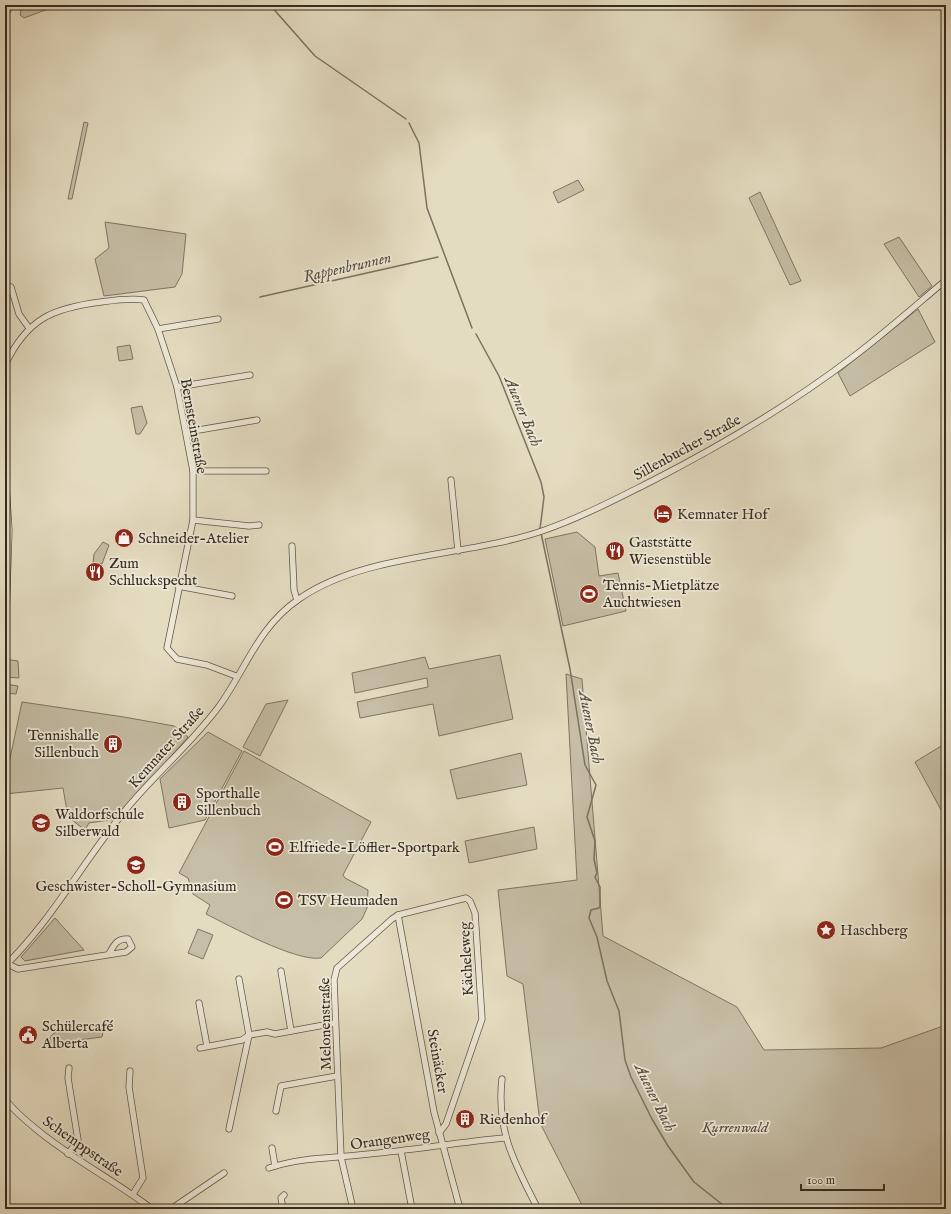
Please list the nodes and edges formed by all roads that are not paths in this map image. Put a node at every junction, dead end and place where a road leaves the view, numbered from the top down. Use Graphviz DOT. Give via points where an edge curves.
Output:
graph roads {
  1 [pos="10,5"];
  2 [pos="5,14"];
  3 [pos="946,280"];
  4 [pos="5,286"];
  5 [pos="218,319"];
  6 [pos="28,328"];
  7 [pos="158,329"];
  8 [pos="5,365"];
  9 [pos="250,375"];
  10 [pos="177,388"];
  11 [pos="257,420"];
  12 [pos="187,432"];
  13 [pos="5,469"];
  14 [pos="193,471"];
  15 [pos="266,471"];
  16 [pos="5,476"];
  17 [pos="451,480"];
  18 [pos="192,520"];
  19 [pos="259,525"];
  20 [pos="292,546"];
  21 [pos="458,551"];
  22 [pos="403,561"];
  23 [pos="178,586"];
  24 [pos="232,596"];
  25 [pos="297,600"];
  26 [pos="5,650"];
  27 [pos="236,676"];
  28 [pos="468,899"];
  29 [pos="398,915"];
  30 [pos="109,954"];
  31 [pos="6,965"];
  32 [pos="281,971"];
  33 [pos="239,979"];
  34 [pos="199,1003"];
  35 [pos="336,1024"];
  36 [pos="291,1031"];
  37 [pos="249,1036"];
  38 [pos="207,1046"];
  39 [pos="200,1048"];
  40 [pos="69,1068"];
  41 [pos="130,1071"];
  42 [pos="337,1076"];
  43 [pos="502,1079"];
  44 [pos="5,1099"];
  45 [pos="276,1111"];
  46 [pos="229,1129"];
  47 [pos="439,1133"];
  48 [pos="505,1138"];
  49 [pos="442,1144"];
  50 [pos="272,1148"];
  51 [pos="401,1151"];
  52 [pos="68,1154"];
  53 [pos="341,1158"];
  54 [pos="276,1166"];
  55 [pos="269,1168"];
  56 [pos="224,1173"];
  57 [pos="133,1194"];
  58 [pos="284,1195"];
  59 [pos="152,1209"];
  60 [pos="171,1209"];
  61 [pos="283,1209"];
  62 [pos="353,1209"];
  63 [pos="412,1209"];
  64 [pos="460,1209"];
  65 [pos="538,1209"];
  1 -- 2 [label="main road"];
  3 -- 21 [label="street, Sillenbucher Straße" via="853,357 761,420 694,458 577,517 537,532"];
  4 -- 6 [label="street" via="11,287 19,314"];
  5 -- 7 [label="street"];
  6 -- 7 [label="street, Bernsteinstraße" via="62,310 133,298 144,300"];
  6 -- 8 [label="street, Bernsteinstraße" via="13,348"];
  7 -- 10 [label="street, Bernsteinstraße"];
  9 -- 10 [label="street"];
  10 -- 12 [label="street, Bernsteinstraße"];
  11 -- 12 [label="street"];
  12 -- 14 [label="street, Bernsteinstraße"];
  13 -- 16 [label="street"];
  14 -- 15 [label="street"];
  14 -- 18 [label="street, Bernsteinstraße"];
  16 -- 26 [label="street" via="9,508"];
  17 -- 21 [label="street"];
  18 -- 19 [label="street"];
  18 -- 23 [label="street, Bernsteinstraße"];
  20 -- 25 [label="street" via="294,590"];
  21 -- 22 [label="street, Sillenbucher Straße"];
  22 -- 25 [label="street, Kemnater Straße" via="336,580"];
  23 -- 24 [label="street"];
  23 -- 27 [label="street, Bernsteinstraße" via="167,648 178,659 207,665"];
  25 -- 27 [label="street, Kemnater Straße" via="262,634"];
  27 -- 31 [label="street, Kemnater Straße" via="221,703 203,727 133,800 91,854 46,920"];
  28 -- 29 [label="street, Melonenstraße"];
  28 -- 47 [label="street, Kächeleweg" via="475,913 482,1019 446,1124"];
  29 -- 35 [label="street, Melonenstraße" via="337,968 334,980"];
  29 -- 47 [label="street, Steinäcker"];
  30 -- 31 [label="street" via="18,969"];
  32 -- 36 [label="street"];
  33 -- 37 [label="street"];
  34 -- 38 [label="street"];
  35 -- 36 [label="street"];
  35 -- 42 [label="street, Melonenstraße"];
  36 -- 37 [label="street"];
  37 -- 38 [label="street" via="242,1040"];
  37 -- 46 [label="street"];
  38 -- 39 [label="street"];
  40 -- 52 [label="street" via="68,1078 78,1140"];
  41 -- 57 [label="street" via="129,1087 143,1178"];
  42 -- 45 [label="street" via="281,1086"];
  42 -- 53 [label="street, Melonenstraße"];
  43 -- 48 [label="street" via="500,1097"];
  44 -- 52 [label="street, Schemppstraße" via="22,1117"];
  47 -- 49 [label="street, Steinäcker"];
  48 -- 49 [label="street, Orangenweg"];
  48 -- 65 [label="street"];
  49 -- 51 [label="street, Orangenweg"];
  49 -- 64 [label="street, Steinäcker"];
  50 -- 54 [label="street"];
  51 -- 53 [label="street, Orangenweg"];
  51 -- 63 [label="street"];
  52 -- 57 [label="street, Schemppstraße"];
  53 -- 54 [label="street, Orangenweg" via="300,1160"];
  53 -- 62 [label="street, Melonenstraße"];
  54 -- 55 [label="street, Orangenweg"];
  56 -- 60 [label="street"];
  57 -- 59 [label="street, Schemppstraße"];
  58 -- 61 [label="street" via="281,1198"];
}
